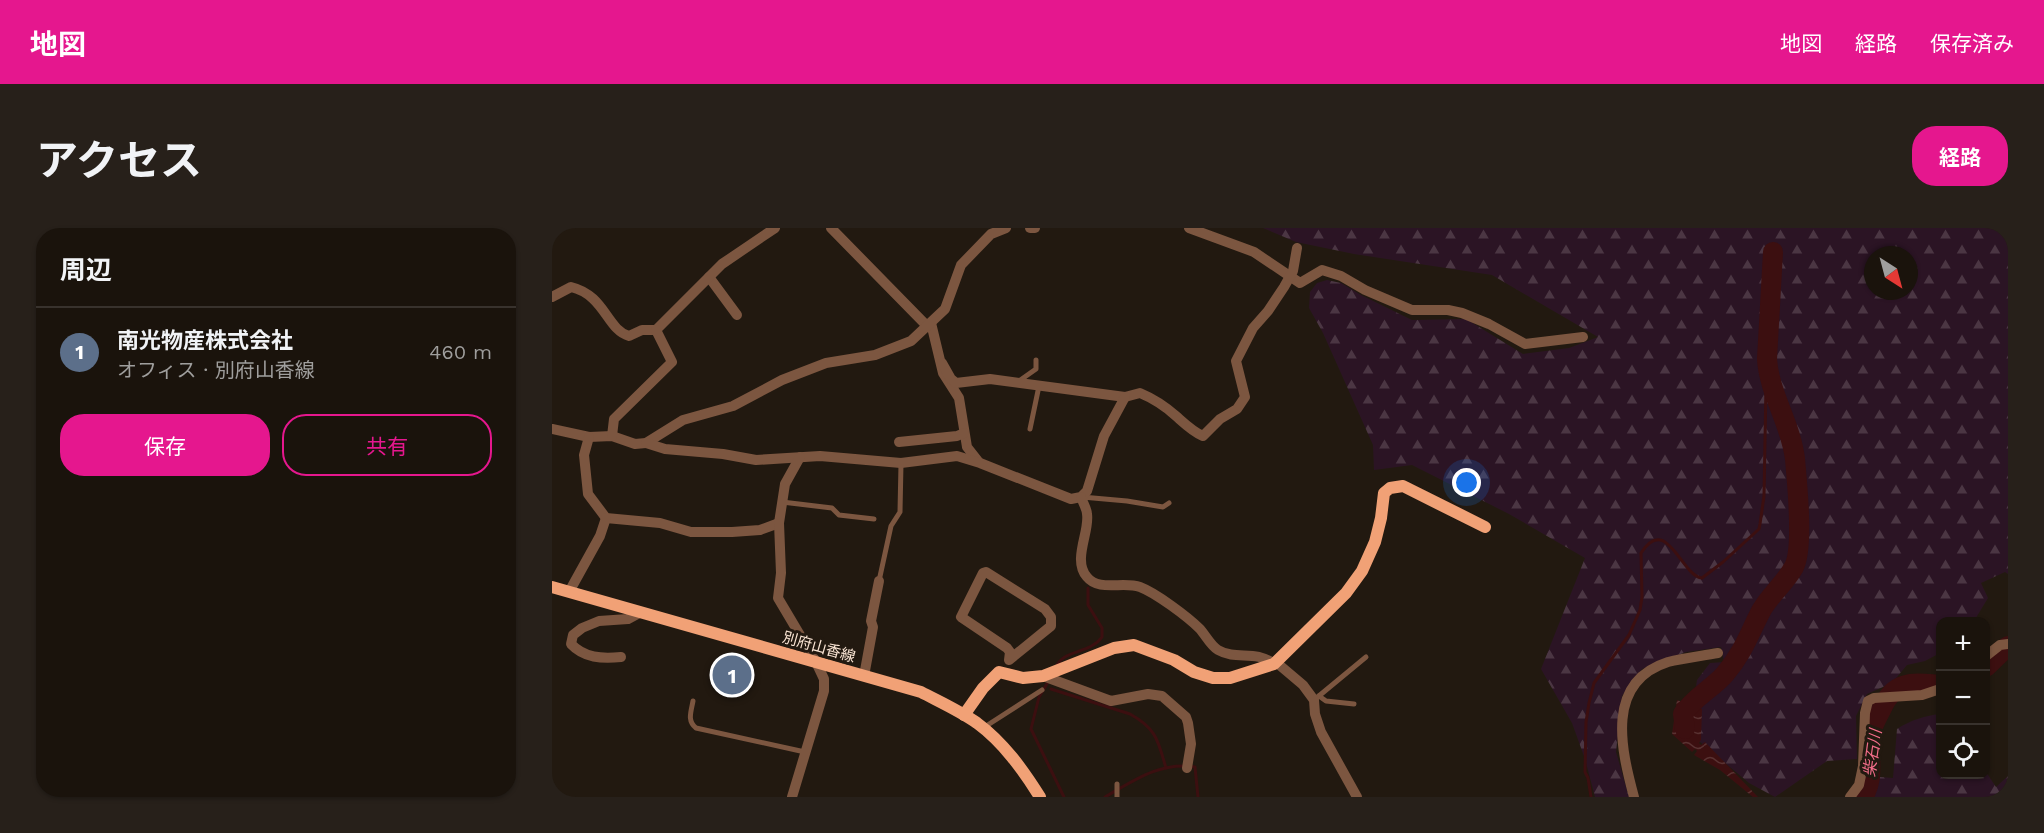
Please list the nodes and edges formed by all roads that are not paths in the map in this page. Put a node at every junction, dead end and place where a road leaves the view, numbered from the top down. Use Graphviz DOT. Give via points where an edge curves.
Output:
graph roads {
  1 [pos="775,228"];
  2 [pos="831,228"];
  3 [pos="1006,228"];
  4 [pos="1030,228"];
  5 [pos="1035,228"];
  6 [pos="1189,228"];
  7 [pos="1297,248"];
  8 [pos="1290,276"];
  9 [pos="709,277"];
  10 [pos="552,297"];
  11 [pos="737,315"];
  12 [pos="929,325"];
  13 [pos="656,330"];
  14 [pos="1583,337"];
  15 [pos="1036,360"];
  16 [pos="942,363"];
  17 [pos="1018,382"];
  18 [pos="1039,386"];
  19 [pos="1125,397"];
  20 [pos="552,429"];
  21 [pos="1030,429"];
  22 [pos="964,433"];
  23 [pos="612,436"];
  24 [pos="589,437"];
  25 [pos="899,442"];
  26 [pos="646,443"];
  27 [pos="800,457"];
  28 [pos="901,463"];
  29 [pos="980,463"];
  30 [pos="1081,497"];
  31 [pos="782,502"];
  32 [pos="1169,503"];
  33 [pos="606,518"];
  34 [pos="874,519"];
  35 [pos="779,523"];
  36 [pos="1485,527"];
  37 [pos="879,581"];
  38 [pos="552,587"];
  39 [pos="568,592"];
  40 [pos="641,612"];
  41 [pos="2008,644"];
  42 [pos="1718,653"];
  43 [pos="1990,653"];
  44 [pos="621,657"];
  45 [pos="1366,657"];
  46 [pos="1009,660"];
  47 [pos="816,662"];
  48 [pos="1276,664"];
  49 [pos="999,672"];
  50 [pos="864,676"];
  51 [pos="1042,676"];
  52 [pos="1042,690"];
  53 [pos="1936,691"];
  54 [pos="1317,698"];
  55 [pos="693,701"];
  56 [pos="1354,704"];
  57 [pos="964,715"];
  58 [pos="983,728"];
  59 [pos="805,752"];
  60 [pos="1187,768"];
  61 [pos="1117,784"];
  62 [pos="792,797"];
  63 [pos="1040,797"];
  64 [pos="1116,797"];
  65 [pos="1357,797"];
  66 [pos="1634,797"];
  67 [pos="1850,797"];
  1 -- 9 [label="street"];
  2 -- 12 [label="street"];
  3 -- 12 [label="street" via="991,234 961,265 945,309"];
  4 -- 5 [label="street"];
  6 -- 8 [label="street" via="1254,252"];
  7 -- 8 [label="street"];
  8 -- 14 [label="street" via="1300,283 1322,270 1412,309 1462,313 1525,344"];
  8 -- 19 [label="street" via="1253,328 1236,361 1245,397 1242,403 1206,435 1201,436 1142,394"];
  9 -- 11 [label="street"];
  9 -- 13 [label="street"];
  10 -- 13 [label="street" via="571,287 581,289 597,301 622,334"];
  12 -- 16 [label="street"];
  12 -- 26 [label="street" via="911,340 875,355 826,363 782,380 733,406 683,420"];
  13 -- 23 [label="street" via="672,362 614,419"];
  15 -- 17 [label="lane" via="1036,369"];
  16 -- 17 [label="street" via="956,383 990,379"];
  16 -- 22 [label="street" via="943,373 959,398"];
  17 -- 18 [label="street"];
  18 -- 19 [label="street"];
  18 -- 21 [label="lane"];
  19 -- 30 [label="street" via="1104,436 1088,492"];
  20 -- 24 [label="street"];
  22 -- 25 [label="street"];
  22 -- 29 [label="street" via="967,447"];
  23 -- 24 [label="street"];
  23 -- 26 [label="street" via="635,444"];
  24 -- 33 [label="street" via="584,455 588,494"];
  26 -- 27 [label="street" via="665,449 756,460"];
  27 -- 28 [label="street"];
  27 -- 31 [label="street" via="785,484"];
  28 -- 29 [label="street" via="957,456"];
  28 -- 37 [label="lane" via="900,512 891,526"];
  29 -- 30 [label="street" via="1071,499"];
  30 -- 32 [label="lane" via="1163,507"];
  30 -- 48 [label="street" via="1087,513 1081,558 1088,579 1102,585 1140,587 1188,618 1217,650 1263,656"];
  31 -- 34 [label="lane" via="832,508 838,515"];
  31 -- 35 [label="street"];
  33 -- 35 [label="street" via="691,532 760,530"];
  33 -- 39 [label="street"];
  35 -- 47 [label="street" via="778,598"];
  36 -- 48 [label="street" via="1404,486 1390,488 1384,493 1375,542 1362,571 1346,593"];
  37 -- 50 [label="street"];
  38 -- 39 [label="street, 別府山香線"];
  39 -- 40 [label="street, 別府山香線"];
  40 -- 44 [label="street" via="628,619 599,621 573,635 571,644 579,653"];
  40 -- 47 [label="street, 別府山香線"];
  41 -- 43 [label="street"];
  42 -- 66 [label="street" via="1668,662 1637,680 1630,690 1624,705 1623,732"];
  45 -- 54 [label="lane"];
  46 -- 46 [label="street" via="1052,626 1051,617 1045,609 986,572 961,617 1007,648"];
  46 -- 49 [label="street"];
  47 -- 50 [label="street, 別府山香線"];
  47 -- 59 [label="street" via="824,679 824,691"];
  48 -- 51 [label="street" via="1230,678 1213,678 1134,645 1114,648"];
  48 -- 54 [label="street"];
  49 -- 51 [label="street" via="1023,678"];
  49 -- 57 [label="street"];
  50 -- 57 [label="street, 別府山香線" via="921,692"];
  51 -- 60 [label="street" via="1111,701 1148,694 1162,696 1186,717 1191,744"];
  52 -- 58 [label="lane"];
  53 -- 67 [label="street" via="1868,701 1863,766 1859,786"];
  54 -- 56 [label="lane"];
  54 -- 65 [label="street" via="1315,714 1321,732"];
  55 -- 59 [label="lane" via="690,717 696,728"];
  57 -- 58 [label="street, 別府山香線"];
  58 -- 63 [label="street, 別府山香線" via="1012,757"];
  59 -- 62 [label="street"];
  61 -- 64 [label="lane"];
}
